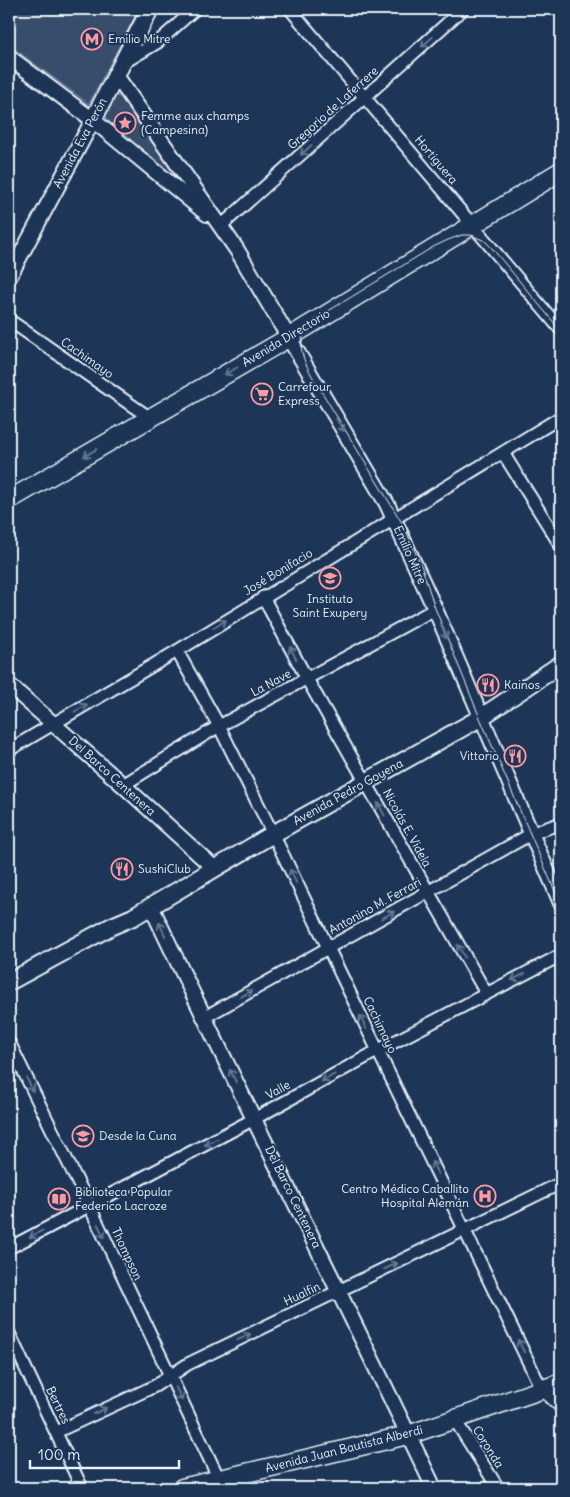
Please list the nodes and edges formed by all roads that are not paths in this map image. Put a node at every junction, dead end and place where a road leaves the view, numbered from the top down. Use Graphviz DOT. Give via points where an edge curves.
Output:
graph roads {
  1 [pos="150,9"];
  2 [pos="195,9"];
  3 [pos="290,9"];
  4 [pos="462,9"];
  5 [pos="9,57"];
  6 [pos="118,69"];
  7 [pos="365,97"];
  8 [pos="92,120"];
  9 [pos="561,171"];
  10 [pos="473,225"];
  11 [pos="221,226"];
  12 [pos="9,277"];
  13 [pos="9,320"];
  14 [pos="561,330"];
  15 [pos="288,338"];
  16 [pos="561,417"];
  17 [pos="150,418"];
  18 [pos="503,452"];
  19 [pos="9,500"];
  20 [pos="394,518"];
  21 [pos="561,546"];
  22 [pos="263,597"];
  23 [pos="434,609"];
  24 [pos="176,651"];
  25 [pos="561,664"];
  26 [pos="307,679"];
  27 [pos="9,685"];
  28 [pos="481,717"];
  29 [pos="53,724"];
  30 [pos="219,726"];
  31 [pos="9,750"];
  32 [pos="366,782"];
  33 [pos="123,785"];
  34 [pos="561,823"];
  35 [pos="273,834"];
  36 [pos="531,834"];
  37 [pos="214,868"];
  38 [pos="427,892"];
  39 [pos="561,903"];
  40 [pos="151,906"];
  41 [pos="132,917"];
  42 [pos="328,949"];
  43 [pos="561,955"];
  44 [pos="9,982"];
  45 [pos="9,987"];
  46 [pos="486,993"];
  47 [pos="203,1018"];
  48 [pos="9,1042"];
  49 [pos="377,1050"];
  50 [pos="254,1119"];
  51 [pos="561,1184"];
  52 [pos="89,1205"];
  53 [pos="465,1230"];
  54 [pos="9,1248"];
  55 [pos="339,1291"];
  56 [pos="9,1333"];
  57 [pos="170,1376"];
  58 [pos="561,1383"];
  59 [pos="542,1390"];
  60 [pos="561,1407"];
  61 [pos="455,1420"];
  62 [pos="56,1432"];
  63 [pos="408,1435"];
  64 [pos="219,1479"];
  65 [pos="82,1488"];
  66 [pos="182,1488"];
  67 [pos="434,1488"];
  68 [pos="498,1488"];
  1 -- 6 [label="main road, Avenida Eva Perón"];
  2 -- 6 [label="street" via="158,42"];
  3 -- 7 [label="street, Hortiguera"];
  4 -- 7 [label="street, Gregorio de Laferrere, one-way"];
  5 -- 8 [label="street, Emilio Mitre"];
  6 -- 8 [label="main road, Avenida Eva Perón"];
  6 -- 11 [label="street, Emilio Mitre"];
  7 -- 10 [label="street, Hortiguera"];
  7 -- 11 [label="street, Gregorio de Laferrere, one-way"];
  8 -- 11 [label="street, Emilio Mitre"];
  8 -- 12 [label="street, Avenida Eva Perón"];
  9 -- 10 [label="main road, Avenida Directorio"];
  10 -- 14 [label="street, Hortiguera"];
  10 -- 15 [label="main road, Avenida Directorio"];
  11 -- 15 [label="street, Emilio Mitre"];
  13 -- 17 [label="street, Cachimayo"];
  15 -- 17 [label="main road, Avenida Directorio, one-way"];
  15 -- 20 [label="street, Emilio Mitre, one-way"];
  16 -- 18 [label="street, José Bonifacio"];
  17 -- 19 [label="main road, Avenida Directorio, one-way"];
  18 -- 20 [label="street, José Bonifacio"];
  18 -- 21 [label="street"];
  20 -- 22 [label="street, José Bonifacio"];
  20 -- 23 [label="street, Emilio Mitre"];
  24 -- 22 [label="street, José Bonifacio, one-way"];
  26 -- 22 [label="street, Nicolás E. Videla, one-way"];
  23 -- 26 [label="street, La Nave"];
  23 -- 28 [label="street, Emilio Mitre, one-way"];
  29 -- 24 [label="street, José Bonifacio, one-way"];
  24 -- 30 [label="street, Cachimayo"];
  25 -- 28 [label="main road, Avenida Pedro Goyena"];
  26 -- 30 [label="street, La Nave"];
  26 -- 32 [label="street, Nicolás E. Videla"];
  27 -- 29 [label="street, Del Barco Centenera"];
  28 -- 32 [label="main road, Avenida Pedro Goyena"];
  28 -- 36 [label="street, Emilio Mitre"];
  29 -- 31 [label="street, José Bonifacio"];
  29 -- 33 [label="street, Del Barco Centenera"];
  30 -- 33 [label="street, La Nave"];
  30 -- 35 [label="street, Cachimayo"];
  32 -- 35 [label="main road, Avenida Pedro Goyena"];
  38 -- 32 [label="street, Nicolás E. Videla, one-way"];
  33 -- 37 [label="street, Del Barco Centenera"];
  34 -- 36 [label="street, Antonino M. Ferrari"];
  35 -- 37 [label="main road, Avenida Pedro Goyena"];
  42 -- 35 [label="street, Cachimayo, one-way"];
  36 -- 38 [label="street, Antonino M. Ferrari"];
  36 -- 39 [label="street, Emilio Mitre"];
  37 -- 40 [label="main road, Avenida Pedro Goyena"];
  42 -- 38 [label="street, Antonino M. Ferrari, one-way"];
  46 -- 38 [label="street, Nicolás E. Videla, one-way"];
  40 -- 41 [label="main road, Avenida Pedro Goyena"];
  47 -- 40 [label="street, Del Barco Centenera, one-way"];
  41 -- 44 [label="main road, Avenida Pedro Goyena"];
  41 -- 45 [label="main road, Avenida Pedro Goyena" via="116,931"];
  47 -- 42 [label="street, Antonino M. Ferrari, one-way"];
  49 -- 42 [label="street, Cachimayo, one-way"];
  43 -- 46 [label="street, Valle, one-way"];
  46 -- 49 [label="street, Valle"];
  50 -- 47 [label="street, Del Barco Centenera, one-way"];
  48 -- 52 [label="street, Thompson, one-way"];
  49 -- 50 [label="street, Valle, one-way"];
  53 -- 49 [label="street, Cachimayo, one-way"];
  50 -- 52 [label="street, Valle, one-way"];
  50 -- 55 [label="street, Del Barco Centenera"];
  51 -- 53 [label="street, Hualfin"];
  52 -- 54 [label="street, Valle, one-way"];
  52 -- 57 [label="street, Thompson, one-way"];
  55 -- 53 [label="street, Hualfin, one-way"];
  59 -- 53 [label="street, Cachimayo, one-way"];
  57 -- 55 [label="street, Hualfin, one-way" via="188,1364"];
  55 -- 63 [label="street, Del Barco Centenera"];
  56 -- 62 [label="street, Bertres"];
  62 -- 57 [label="street, Hualfin, one-way"];
  57 -- 64 [label="street, Thompson, one-way"];
  58 -- 59 [label="main road, Avenida Juan Bautista Alberdi"];
  59 -- 60 [label="street, Cachimayo"];
  59 -- 61 [label="main road, Avenida Juan Bautista Alberdi"];
  61 -- 63 [label="main road, Avenida Juan Bautista Alberdi"];
  61 -- 68 [label="street, Coronda"];
  62 -- 65 [label="street, Bertres"];
  63 -- 64 [label="main road, Avenida Juan Bautista Alberdi"];
  63 -- 67 [label="street, Del Barco Centenera"];
  64 -- 66 [label="main road, Avenida Juan Bautista Alberdi"];
}
